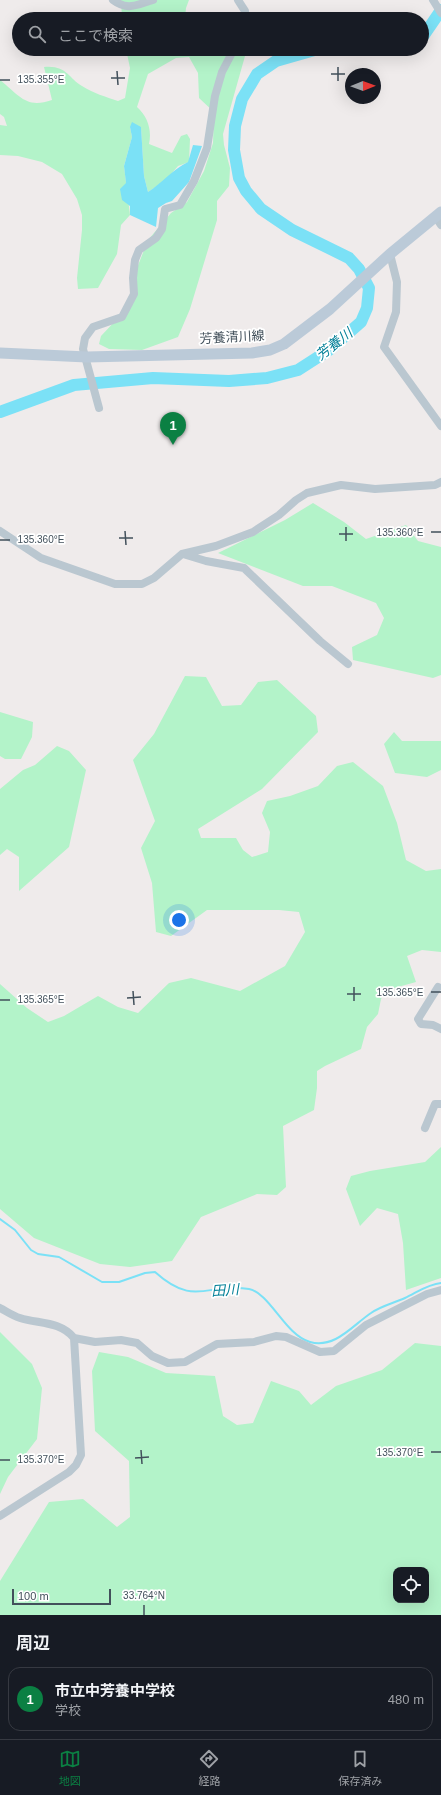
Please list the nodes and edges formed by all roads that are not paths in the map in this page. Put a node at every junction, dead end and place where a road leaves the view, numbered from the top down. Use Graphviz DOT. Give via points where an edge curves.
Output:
graph roads {
  1 [pos="113,0"];
  2 [pos="153,0"];
  3 [pos="238,0"];
  4 [pos="433,0"];
  5 [pos="245,12"];
  6 [pos="441,13"];
  7 [pos="230,56"];
  8 [pos="439,217"];
  9 [pos="390,254"];
  10 [pos="0,354"];
  11 [pos="88,361"];
  12 [pos="99,408"];
  13 [pos="441,426"];
  14 [pos="441,482"];
  15 [pos="0,531"];
  16 [pos="182,554"];
  17 [pos="348,664"];
  18 [pos="438,987"];
  19 [pos="441,1028"];
  20 [pos="441,1104"];
  21 [pos="425,1128"];
  22 [pos="441,1290"];
  23 [pos="0,1308"];
  24 [pos="74,1338"];
  25 [pos="0,1516"];
  1 -- 2 [label="street" via="122,7"];
  3 -- 5 [label="street"];
  4 -- 6 [label="street"];
  7 -- 11 [label="street" via="222,72 212,111 207,148 194,181 180,205 165,209 162,229 156,238 139,250 135,260 134,294 122,317 93,326 85,338 83,349"];
  8 -- 9 [label="main road, 芳養清川線"];
  9 -- 11 [label="main road, 芳養清川線" via="350,291 284,344 270,350"];
  9 -- 13 [label="street" via="398,282 396,312 384,347"];
  10 -- 11 [label="main road, 芳養清川線"];
  11 -- 12 [label="street"];
  14 -- 16 [label="street" via="435,485 375,489 341,485 307,493 253,532 216,546"];
  15 -- 16 [label="street" via="41,558 115,584 142,584 154,578"];
  16 -- 17 [label="street" via="244,568 320,641"];
  18 -- 19 [label="street" via="418,1019 421,1024"];
  20 -- 21 [label="street" via="435,1104"];
  22 -- 24 [label="street" via="427,1294 366,1325 334,1350 320,1352 286,1337 276,1336 254,1342 217,1344 185,1362 168,1363 152,1356 137,1343 121,1340 95,1342"];
  23 -- 24 [label="street" via="19,1318 57,1326 69,1332"];
  24 -- 25 [label="street" via="81,1455 79,1460 69,1472"];
}
